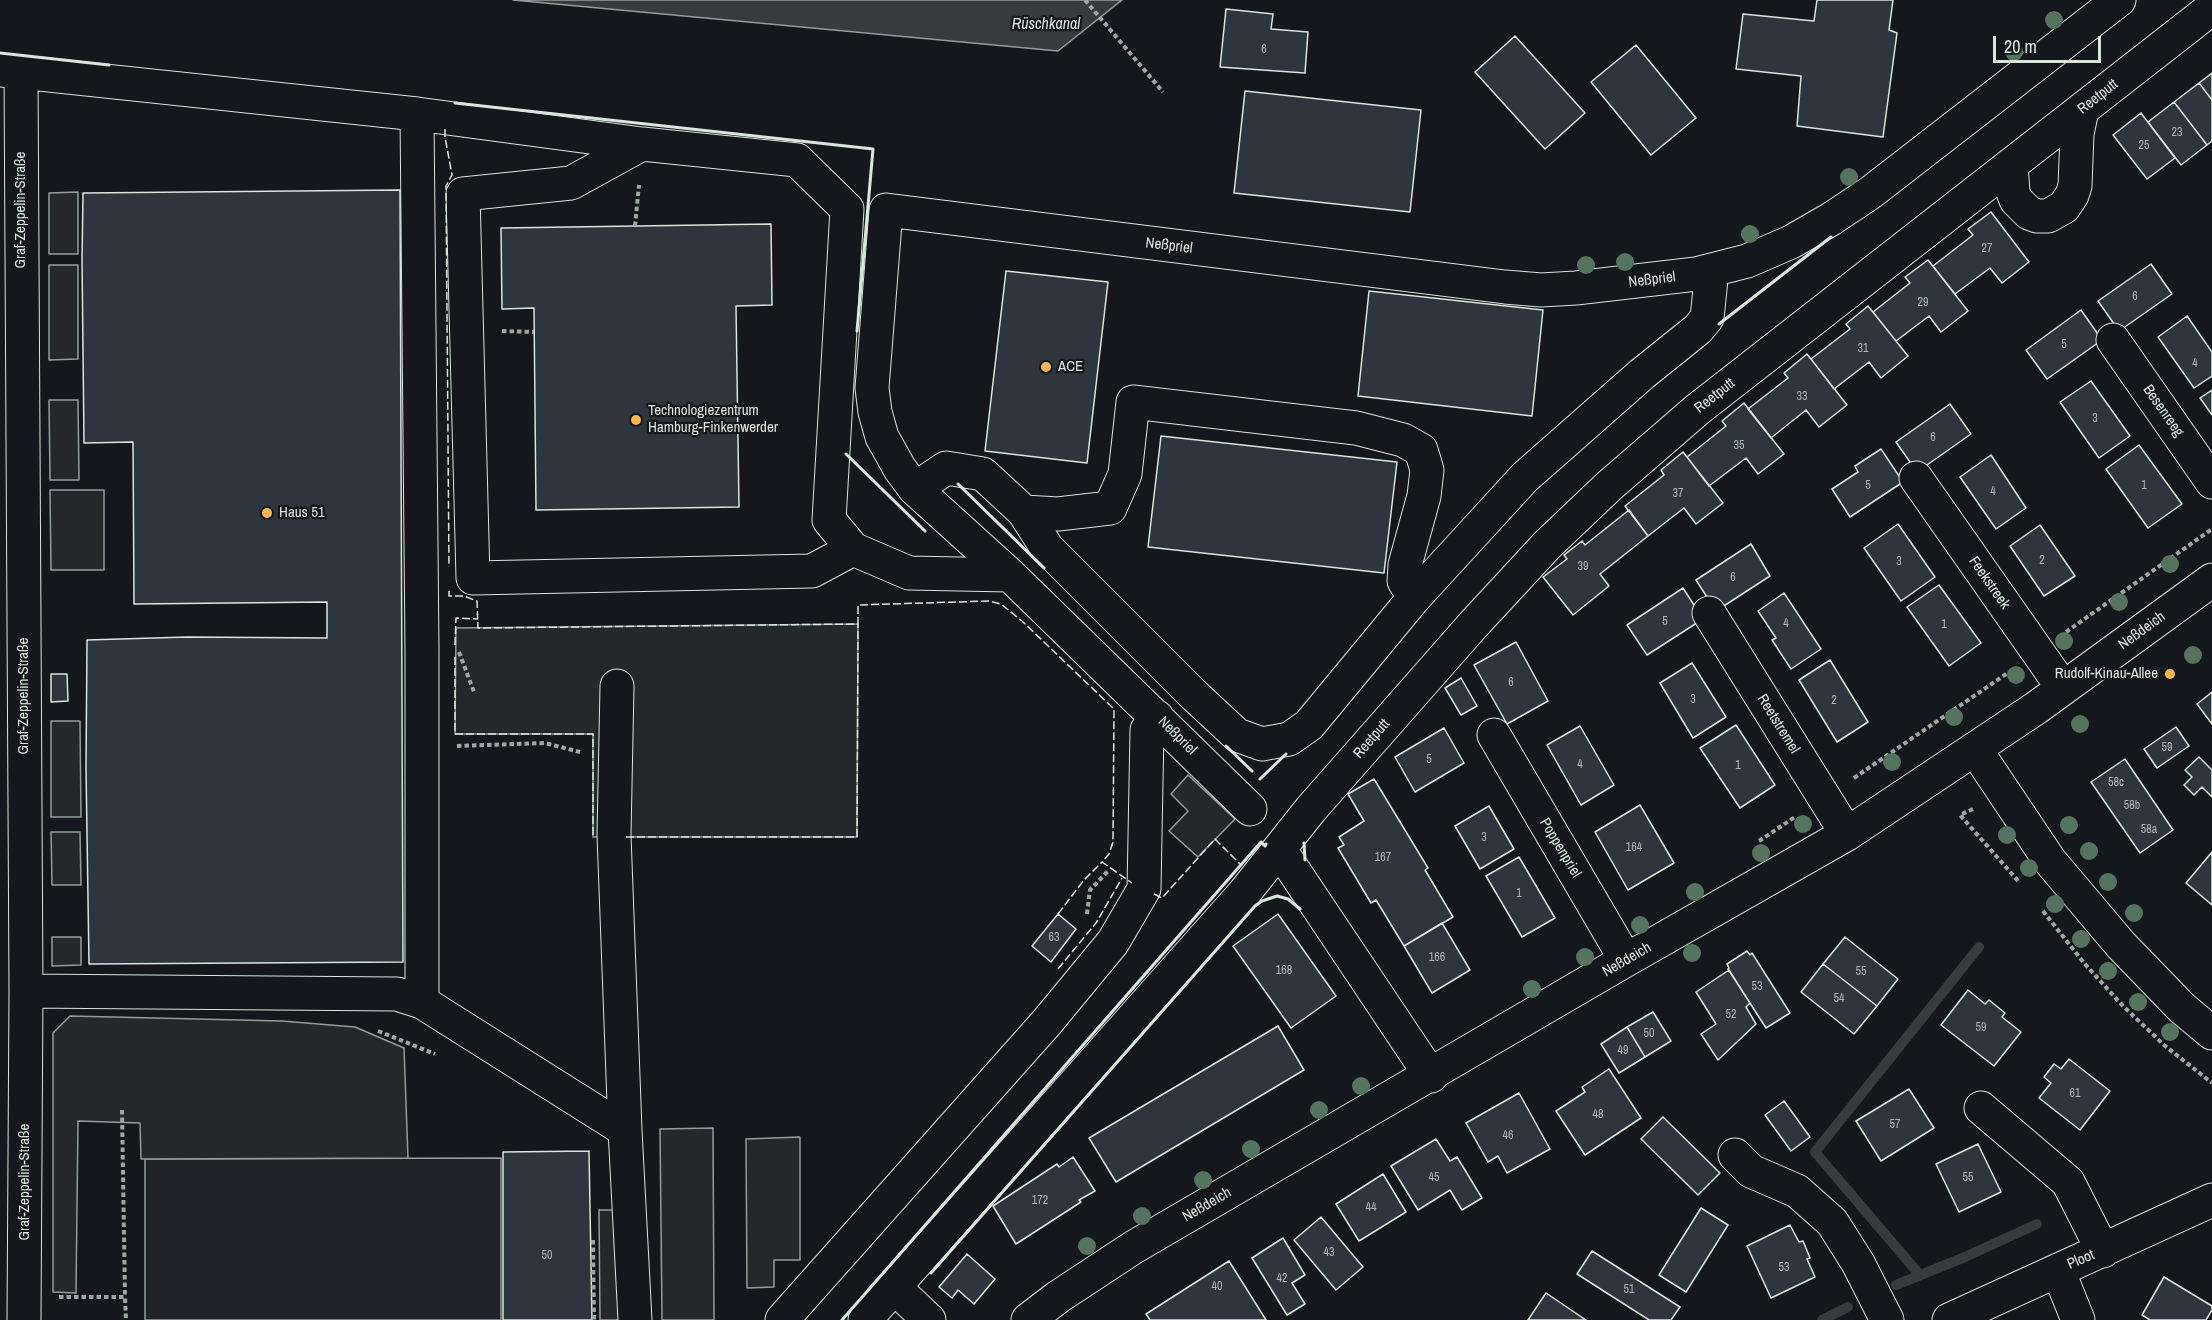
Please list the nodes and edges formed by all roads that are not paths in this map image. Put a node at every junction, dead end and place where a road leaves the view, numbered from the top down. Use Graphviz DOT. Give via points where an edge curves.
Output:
graph roads {
  1 [pos="2119,0"];
  2 [pos="2212,8"];
  3 [pos="10,71"];
  4 [pos="2082,110"];
  5 [pos="417,114"];
  6 [pos="642,144"];
  7 [pos="2012,165"];
  8 [pos="1712,270"];
  9 [pos="2114,340"];
  10 [pos="1916,478"];
  11 [pos="2212,482"];
  12 [pos="915,489"];
  13 [pos="1024,512"];
  14 [pos="854,549"];
  15 [pos="1010,575"];
  16 [pos="473,578"];
  17 [pos="2212,580"];
  18 [pos="421,581"];
  19 [pos="1414,598"];
  20 [pos="1709,613"];
  21 [pos="617,686"];
  22 [pos="2063,688"];
  23 [pos="1157,717"];
  24 [pos="1494,735"];
  25 [pos="1975,748"];
  26 [pos="1250,809"];
  27 [pos="1847,834"];
  28 [pos="1280,850"];
  29 [pos="1626,960"];
  30 [pos="26,992"];
  31 [pos="422,1002"];
  32 [pos="2212,1033"];
  33 [pos="1431,1076"];
  34 [pos="1981,1108"];
  35 [pos="625,1130"];
  36 [pos="1735,1155"];
  37 [pos="2212,1200"];
  38 [pos="2103,1251"];
  39 [pos="2058,1270"];
  40 [pos="894,1287"];
  41 [pos="2080,1318"];
  42 [pos="24,1320"];
  43 [pos="635,1320"];
  44 [pos="782,1320"];
  45 [pos="865,1320"];
  46 [pos="929,1320"];
  47 [pos="1028,1320"];
  48 [pos="1887,1320"];
  49 [pos="1949,1320"];
  1 -- 8 [label="street, Neßpriel" via="1870,193 1791,242 1748,261"];
  2 -- 4 [label="street, Reetputt"];
  3 -- 5 [label="street"];
  3 -- 30 [label="street, Graf-Zeppelin-Straße"];
  4 -- 7 [label="street, Reetputt"];
  4 -- 7 [label="street" via="2075,186 2064,207 2048,216 2029,213 2013,192"];
  5 -- 6 [label="street"];
  5 -- 18 [label="street"];
  6 -- 14 [label="street" via="797,159 847,209 829,520"];
  6 -- 16 [label="street" via="571,183 463,194"];
  7 -- 28 [label="street, Reetputt" via="1698,409 1609,486 1547,545 1473,625 1311,809"];
  8 -- 12 [label="street, Neßpriel" via="1666,279 1541,290 886,210 872,388 882,437"];
  8 -- 19 [label="street" via="1707,318 1698,329 1525,477"];
  9 -- 11 [label="street, Besenreeg"];
  10 -- 22 [label="street, Feekstreek"];
  12 -- 13 [label="street" via="946,468 983,474"];
  12 -- 15 [label="street, Neßpriel"];
  13 -- 19 [label="street" via="1047,548 1194,695 1237,735 1262,744 1289,739 1309,725"];
  13 -- 19 [label="street" via="1058,514 1110,508 1125,474 1133,402 1356,428 1403,440 1420,450 1427,470 1405,565 1404,581"];
  14 -- 15 [label="street" via="909,573"];
  14 -- 16 [label="street" via="812,572"];
  15 -- 23 [label="street, Neßpriel"];
  16 -- 18 [label="street"];
  17 -- 22 [label="street, Neßdeich"];
  18 -- 31 [label="street"];
  20 -- 27 [label="street, Reetstremel"];
  21 -- 35 [label="street" via="614,835"];
  22 -- 25 [label="street, Neßdeich"];
  23 -- 26 [label="street, Neßpriel"];
  23 -- 44 [label="street" via="1147,730 1144,889 1118,934 1047,1022"];
  24 -- 29 [label="street, Poppenpriel"];
  25 -- 27 [label="street, Neßdeich"];
  25 -- 32 [label="street" via="2064,878 2121,945"];
  27 -- 29 [label="street, Neßdeich"];
  28 -- 33 [label="street"];
  28 -- 40 [label="street, Reetputt"];
  29 -- 33 [label="street, Neßdeich"];
  30 -- 31 [label="street" via="397,994"];
  30 -- 42 [label="street, Graf-Zeppelin-Straße"];
  31 -- 35 [label="street"];
  33 -- 47 [label="street, Neßdeich" via="1134,1247"];
  34 -- 38 [label="street" via="2068,1182"];
  35 -- 43 [label="street"];
  36 -- 48 [label="street" via="1751,1171 1797,1191 1832,1222"];
  37 -- 38 [label="street, Ploot"];
  38 -- 39 [label="street, Ploot"];
  39 -- 41 [label="street"];
  39 -- 49 [label="street, Ploot"];
  40 -- 45 [label="street, Reetputt"];
  40 -- 46 [label="street"];
}
